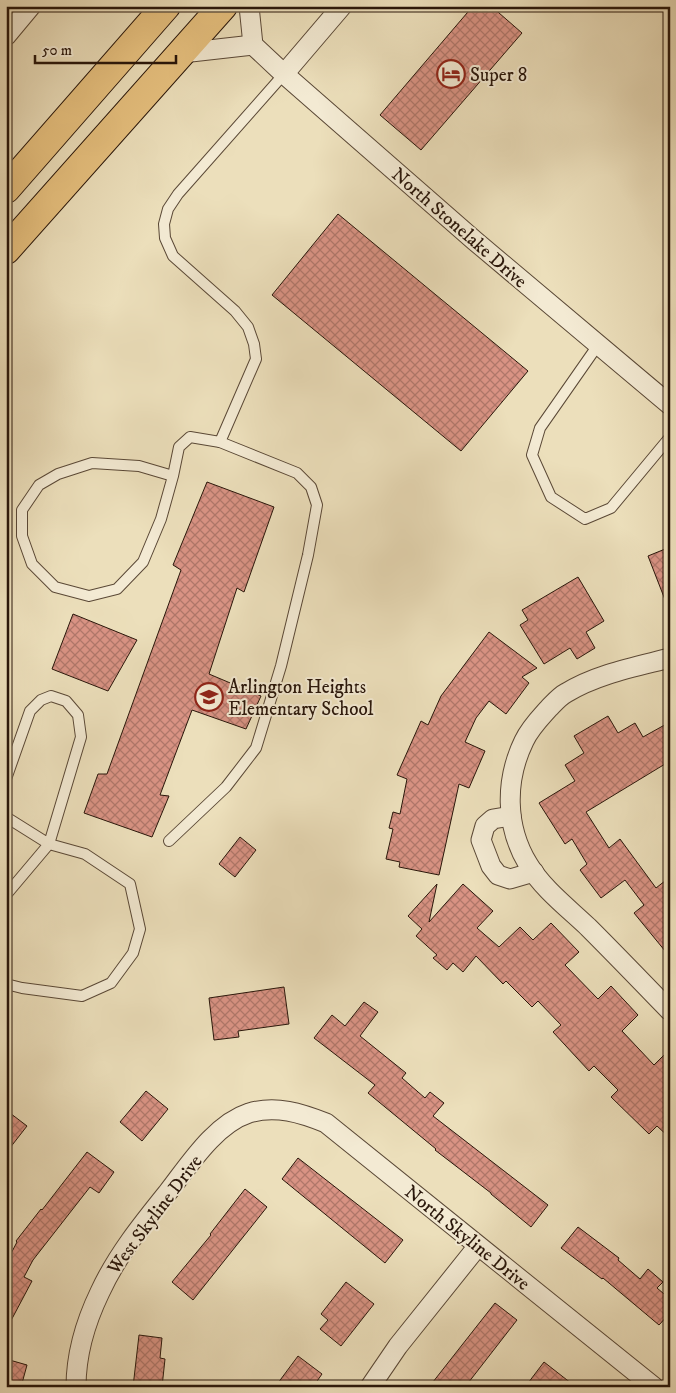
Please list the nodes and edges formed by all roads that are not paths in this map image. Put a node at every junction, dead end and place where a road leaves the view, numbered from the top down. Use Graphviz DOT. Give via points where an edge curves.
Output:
graph roads {
  1 [pos="31,6"];
  2 [pos="166,6"];
  3 [pos="223,6"];
  4 [pos="249,6"];
  5 [pos="342,6"];
  6 [pos="6,36"];
  7 [pos="253,45"];
  8 [pos="182,53"];
  9 [pos="284,74"];
  10 [pos="6,189"];
  11 [pos="6,250"];
  12 [pos="598,345"];
  13 [pos="670,405"];
  14 [pos="670,437"];
  15 [pos="220,442"];
  16 [pos="172,476"];
  17 [pos="670,658"];
  18 [pos="6,779"];
  19 [pos="511,816"];
  20 [pos="6,817"];
  21 [pos="169,841"];
  22 [pos="49,844"];
  23 [pos="534,872"];
  24 [pos="6,895"];
  25 [pos="6,984"];
  26 [pos="670,1012"];
  27 [pos="272,1109"];
  28 [pos="478,1246"];
  29 [pos="76,1387"];
  30 [pos="370,1387"];
  31 [pos="654,1387"];
  1 -- 6 [label="street"];
  2 -- 10 [label="highway"];
  3 -- 8 [label="highway"];
  4 -- 7 [label="street"];
  5 -- 9 [label="street"];
  7 -- 8 [label="street"];
  7 -- 9 [label="street, North Stonelake Drive"];
  8 -- 11 [label="highway"];
  9 -- 12 [label="street, North Stonelake Drive"];
  9 -- 15 [label="lane" via="178,194 168,209 164,224 165,238 173,256 235,311 248,326 254,344 256,359"];
  12 -- 13 [label="street, North Stonelake Drive"];
  12 -- 14 [label="lane" via="540,428 532,455 551,497 585,519 611,508"];
  15 -- 16 [label="lane" via="190,437 179,447"];
  15 -- 21 [label="lane" via="297,473 311,487 317,505 281,666 256,748 226,787"];
  16 -- 16 [label="lane" via="143,562 117,589 89,596 55,587 32,564 22,536 22,510 39,485 58,474 92,463 139,466"];
  17 -- 19 [label="street" via="599,678 564,693 524,739 513,769"];
  18 -- 22 [label="lane" via="30,711 49,696 66,701 78,715 81,737"];
  19 -- 23 [label="street" via="517,842"];
  19 -- 23 [label="street" via="493,819 485,826 481,840 491,866 498,875 510,879"];
  20 -- 22 [label="lane"];
  22 -- 24 [label="lane"];
  22 -- 25 [label="lane" via="85,854 130,884 140,929 133,953 111,983 82,996"];
  23 -- 26 [label="street"];
  27 -- 28 [label="street, North Skyline Drive" via="299,1113 326,1123"];
  27 -- 29 [label="street, West Skyline Drive" via="248,1114 224,1127 134,1235 111,1270 90,1314 82,1339"];
  28 -- 30 [label="street" via="398,1346"];
  28 -- 31 [label="street, North Skyline Drive"];
}
